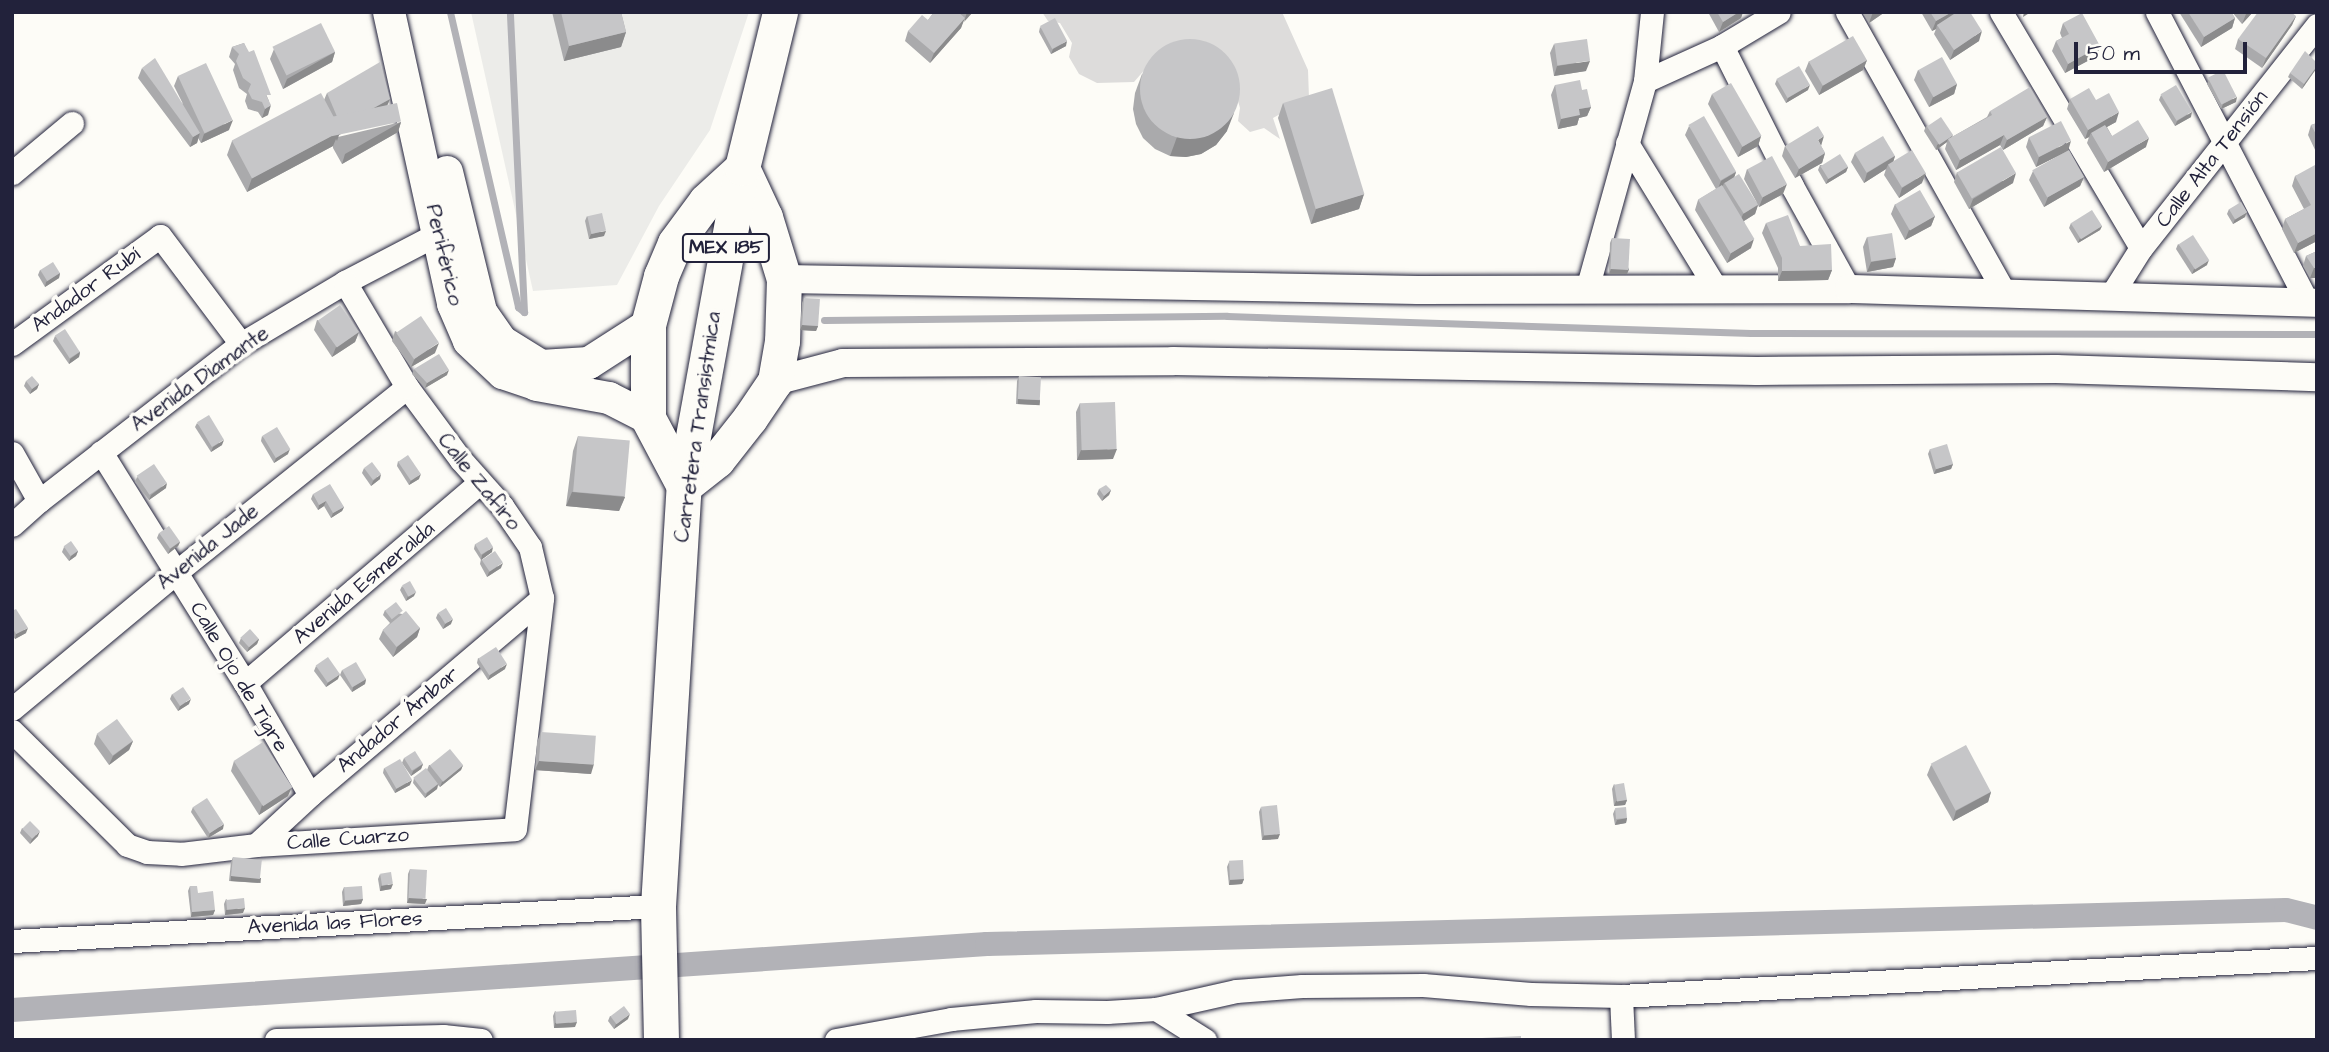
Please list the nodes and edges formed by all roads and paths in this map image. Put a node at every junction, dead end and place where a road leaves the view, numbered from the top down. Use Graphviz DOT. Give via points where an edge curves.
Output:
graph roads {
  1 [pos="389,12"];
  2 [pos="411,12"];
  3 [pos="780,12"];
  4 [pos="1652,12"];
  5 [pos="1779,12"];
  6 [pos="1847,12"];
  7 [pos="2001,12"];
  8 [pos="2157,12"];
  9 [pos="2313,24"];
  10 [pos="1721,46"];
  11 [pos="1645,82"];
  12 [pos="72,123"];
  13 [pos="1627,143"];
  14 [pos="2225,145"];
  15 [pos="742,168"];
  16 [pos="12,173"];
  17 [pos="439,233"];
  18 [pos="2141,248"];
  19 [pos="784,279"];
  20 [pos="345,282"];
  21 [pos="1716,288"];
  22 [pos="1587,289"];
  23 [pos="1849,289"];
  24 [pos="2005,293"];
  25 [pos="2110,297"];
  26 [pos="2312,303"];
  27 [pos="648,325"];
  28 [pos="12,344"];
  29 [pos="241,344"];
  30 [pos="493,350"];
  31 [pos="2317,377"];
  32 [pos="775,381"];
  33 [pos="407,387"];
  34 [pos="648,418"];
  35 [pos="101,452"];
  36 [pos="12,453"];
  37 [pos="480,482"];
  38 [pos="684,486"];
  39 [pos="39,500"];
  40 [pos="12,525"];
  41 [pos="175,573"];
  42 [pos="542,598"];
  43 [pos="245,683"];
  44 [pos="12,709"];
  45 [pos="12,731"];
  46 [pos="310,795"];
  47 [pos="515,829"];
  48 [pos="256,845"];
  49 [pos="658,919"];
  50 [pos="12,941"];
  51 [pos="2317,958"];
  52 [pos="1621,996"];
  53 [pos="1156,1009"];
  54 [pos="443,1038"];
  55 [pos="314,1039"];
  56 [pos="276,1040"];
  57 [pos="481,1040"];
  58 [pos="661,1040"];
  59 [pos="836,1040"];
  60 [pos="1205,1040"];
  61 [pos="1623,1040"];
  1 -- 17 [label="main road, Periférico"];
  2 -- 30 [label="main road, Periférico"];
  3 -- 15 [label="main road, Carretera Transistmica / MEX 185"];
  4 -- 11 [label="street"];
  5 -- 10 [label="street"];
  6 -- 24 [label="street"];
  7 -- 18 [label="street"];
  8 -- 14 [label="street"];
  9 -- 14 [label="street, Calle Alta Tensión"];
  10 -- 11 [label="street"];
  10 -- 23 [label="street"];
  11 -- 13 [label="street"];
  12 -- 16 [label="street"];
  13 -- 21 [label="street"];
  13 -- 22 [label="street"];
  14 -- 18 [label="street, Calle Alta Tensión"];
  14 -- 26 [label="street"];
  15 -- 19 [label="main road" via="765,217"];
  15 -- 27 [label="main road" via="706,201 675,243"];
  15 -- 38 [label="main road, Carretera Transistmica / MEX 185"];
  17 -- 20 [label="street, Avenida Diamante"];
  17 -- 30 [label="main road, Periférico" via="453,304 469,341"];
  18 -- 25 [label="street, Calle Alta Tensión"];
  19 -- 22 [label="street"];
  19 -- 32 [label="main road"];
  20 -- 29 [label="street, Avenida Diamante"];
  20 -- 33 [label="street, Calle Zafiro"];
  21 -- 22 [label="street"];
  21 -- 23 [label="street"];
  23 -- 24 [label="street"];
  24 -- 25 [label="street"];
  25 -- 26 [label="street"];
  27 -- 30 [label="main road, Periférico" via="589,363 541,366"];
  27 -- 34 [label="main road"];
  28 -- 29 [label="street, Andador Rubí" via="160,236"];
  29 -- 35 [label="street, Avenida Diamante"];
  30 -- 34 [label="main road, Periférico" via="503,373 537,385 609,398"];
  31 -- 32 [label="street" via="2056,369 1757,371 1173,361 843,363"];
  32 -- 38 [label="main road" via="717,460"];
  33 -- 37 [label="street, Calle Zafiro"];
  33 -- 41 [label="street, Avenida Jade"];
  34 -- 38 [label="main road"];
  35 -- 39 [label="street, Avenida Diamante"];
  35 -- 41 [label="street, Calle Ojo de Tigre"];
  36 -- 39 [label="street"];
  37 -- 42 [label="street, Calle Zafiro" via="530,547"];
  37 -- 43 [label="street, Avenida Esmeralda"];
  38 -- 49 [label="main road, Carretera Transistmica / MEX 185"];
  39 -- 40 [label="street, Avenida Diamante"];
  41 -- 43 [label="street, Calle Ojo de Tigre"];
  41 -- 44 [label="street, Avenida Jade"];
  42 -- 46 [label="street, Andador Ámbar"];
  42 -- 47 [label="street, Calle Zafiro"];
  43 -- 46 [label="street, Calle Ojo de Tigre"];
  45 -- 48 [label="street, Calle Cuarzo" via="127,845 147,852 181,854"];
  46 -- 48 [label="street, Andador Ámbar"];
  47 -- 48 [label="street, Calle Cuarzo"];
  49 -- 50 [label="street, Avenida las Flores"];
  49 -- 58 [label="main road, MEX 185"];
  51 -- 52 [label="street"];
  52 -- 53 [label="street" via="1423,985 1302,986 1236,991"];
  52 -- 61 [label="street"];
  53 -- 59 [label="street" via="1036,1011 951,1019"];
  53 -- 60 [label="street"];
  54 -- 55 [label="street"];
  54 -- 57 [label="street"];
  55 -- 56 [label="street"];
}
